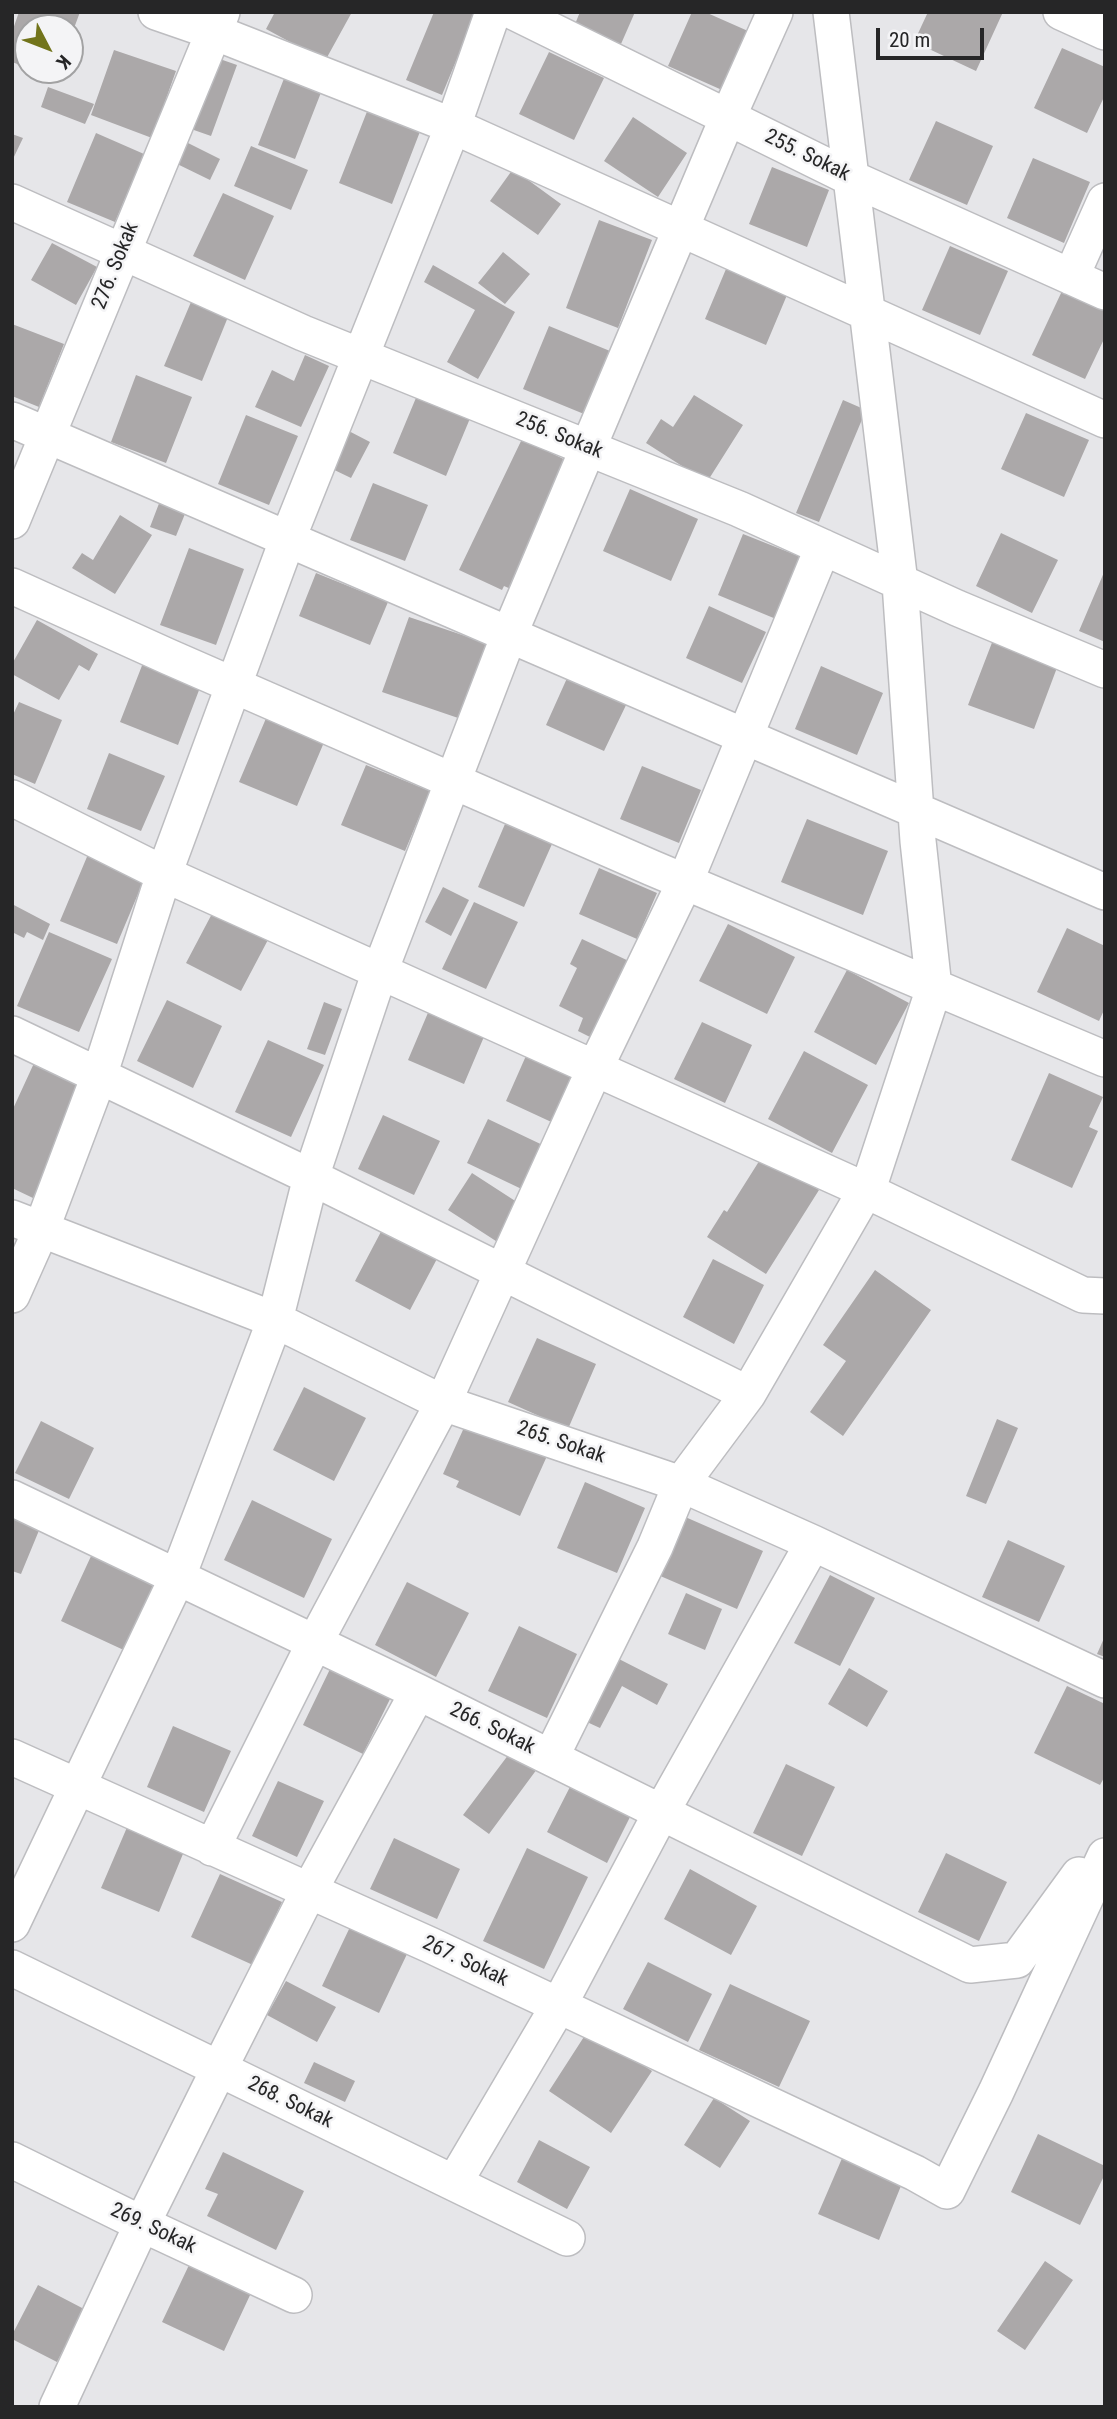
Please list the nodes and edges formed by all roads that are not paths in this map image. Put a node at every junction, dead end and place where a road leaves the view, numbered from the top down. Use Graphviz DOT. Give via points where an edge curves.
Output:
graph roads {
  1 [pos="156,12"];
  2 [pos="493,12"];
  3 [pos="514,12"];
  4 [pos="775,12"];
  5 [pos="831,12"];
  6 [pos="1061,12"];
  7 [pos="218,22"];
  8 [pos="1105,32"];
  9 [pos="728,117"];
  10 [pos="453,126"];
  11 [pos="851,178"];
  12 [pos="1105,201"];
  13 [pos="12,202"];
  14 [pos="681,228"];
  15 [pos="122,252"];
  16 [pos="1071,277"];
  17 [pos="1105,292"];
  18 [pos="867,312"];
  19 [pos="361,356"];
  20 [pos="12,420"];
  21 [pos="1105,420"];
  22 [pos="48,434"];
  23 [pos="587,447"];
  24 [pos="12,521"];
  25 [pos="288,538"];
  26 [pos="823,547"];
  27 [pos="900,583"];
  28 [pos="12,586"];
  29 [pos="509,635"];
  30 [pos="1105,670"];
  31 [pos="234,685"];
  32 [pos="745,737"];
  33 [pos="453,781"];
  34 [pos="12,798"];
  35 [pos="917,812"];
  36 [pos="164,874"];
  37 [pos="685,882"];
  38 [pos="1105,892"];
  39 [pos="380,971"];
  40 [pos="933,988"];
  41 [pos="12,1034"];
  42 [pos="1105,1059"];
  43 [pos="595,1068"];
  44 [pos="99,1076"];
  45 [pos="311,1177"];
  46 [pos="865,1190"];
  47 [pos="27,1224"];
  48 [pos="501,1272"];
  49 [pos="12,1295"];
  50 [pos="1105,1296"];
  51 [pos="275,1320"];
  52 [pos="748,1394"];
  53 [pos="443,1403"];
  54 [pos="681,1484"];
  55 [pos="12,1497"];
  56 [pos="813,1543"];
  57 [pos="178,1576"];
  58 [pos="315,1642"];
  59 [pos="1105,1680"];
  60 [pos="418,1692"];
  61 [pos="12,1757"];
  62 [pos="551,1758"];
  63 [pos="77,1788"];
  64 [pos="662,1811"];
  65 [pos="1105,1839"];
  66 [pos="212,1848"];
  67 [pos="1105,1857"];
  68 [pos="309,1891"];
  69 [pos="12,1924"];
  70 [pos="12,1968"];
  71 [pos="559,2006"];
  72 [pos="219,2068"];
  73 [pos="12,2160"];
  74 [pos="454,2183"];
  75 [pos="142,2224"];
  76 [pos="568,2238"];
  77 [pos="294,2295"];
  78 [pos="58,2407"];
  1 -- 7 [label="street"];
  2 -- 10 [label="street"];
  3 -- 9 [label="street, 255. Sokak"];
  4 -- 9 [label="street"];
  5 -- 11 [label="street"];
  6 -- 8 [label="street"];
  7 -- 10 [label="street"];
  7 -- 15 [label="street, 276. Sokak"];
  9 -- 11 [label="street, 255. Sokak"];
  9 -- 14 [label="street"];
  10 -- 14 [label="street"];
  10 -- 19 [label="street"];
  11 -- 16 [label="street, 255. Sokak"];
  11 -- 18 [label="street"];
  12 -- 16 [label="street"];
  13 -- 15 [label="street, 256. Sokak"];
  14 -- 18 [label="street"];
  14 -- 23 [label="street"];
  15 -- 19 [label="street, 256. Sokak"];
  15 -- 22 [label="street, 276. Sokak"];
  16 -- 17 [label="street, 255. Sokak"];
  18 -- 21 [label="street"];
  18 -- 27 [label="street"];
  19 -- 23 [label="street, 256. Sokak"];
  19 -- 25 [label="street"];
  20 -- 22 [label="street"];
  22 -- 24 [label="street, 276. Sokak"];
  22 -- 25 [label="street"];
  23 -- 26 [label="street, 256. Sokak"];
  23 -- 29 [label="street"];
  25 -- 29 [label="street"];
  25 -- 31 [label="street"];
  26 -- 27 [label="street, 256. Sokak"];
  26 -- 32 [label="street"];
  27 -- 30 [label="street, 256. Sokak"];
  27 -- 35 [label="street"];
  28 -- 31 [label="street"];
  29 -- 32 [label="street"];
  29 -- 33 [label="street"];
  31 -- 33 [label="street"];
  31 -- 36 [label="street"];
  32 -- 35 [label="street"];
  32 -- 37 [label="street"];
  33 -- 37 [label="street"];
  33 -- 39 [label="street"];
  34 -- 36 [label="street"];
  35 -- 38 [label="street"];
  35 -- 40 [label="street"];
  36 -- 39 [label="street"];
  36 -- 44 [label="street"];
  37 -- 40 [label="street"];
  37 -- 43 [label="street"];
  39 -- 43 [label="street"];
  39 -- 45 [label="street"];
  40 -- 42 [label="street"];
  40 -- 46 [label="street"];
  41 -- 44 [label="street"];
  43 -- 46 [label="street"];
  43 -- 48 [label="street"];
  44 -- 45 [label="street"];
  44 -- 47 [label="street"];
  45 -- 48 [label="street"];
  45 -- 51 [label="street"];
  46 -- 50 [label="street" via="1083,1295"];
  46 -- 52 [label="street"];
  47 -- 49 [label="street"];
  47 -- 51 [label="street, 265. Sokak"];
  48 -- 52 [label="street"];
  48 -- 53 [label="street"];
  51 -- 53 [label="street, 265. Sokak"];
  51 -- 57 [label="street"];
  52 -- 54 [label="street"];
  53 -- 54 [label="street, 265. Sokak"];
  53 -- 58 [label="street"];
  54 -- 56 [label="street, 265. Sokak"];
  54 -- 62 [label="street"];
  55 -- 57 [label="street, 266. Sokak"];
  56 -- 59 [label="street, 265. Sokak"];
  56 -- 64 [label="street"];
  57 -- 58 [label="street, 266. Sokak"];
  57 -- 63 [label="street"];
  58 -- 60 [label="street, 266. Sokak"];
  58 -- 66 [label="street"];
  60 -- 62 [label="street, 266. Sokak"];
  60 -- 68 [label="street"];
  61 -- 63 [label="street, 267. Sokak"];
  62 -- 64 [label="street, 266. Sokak"];
  63 -- 66 [label="street, 267. Sokak"];
  63 -- 69 [label="street"];
  64 -- 65 [label="street, 266. Sokak" via="970,1965 1017,1960"];
  64 -- 71 [label="street"];
  66 -- 68 [label="street, 267. Sokak"];
  67 -- 71 [label="street, 267. Sokak" via="947,2191"];
  68 -- 71 [label="street, 267. Sokak"];
  68 -- 72 [label="street"];
  70 -- 72 [label="street, 268. Sokak"];
  71 -- 74 [label="street"];
  72 -- 74 [label="street, 268. Sokak"];
  72 -- 75 [label="street"];
  73 -- 75 [label="street, 269. Sokak"];
  74 -- 76 [label="street, 268. Sokak"];
  75 -- 77 [label="street, 269. Sokak"];
  75 -- 78 [label="street"];
}
